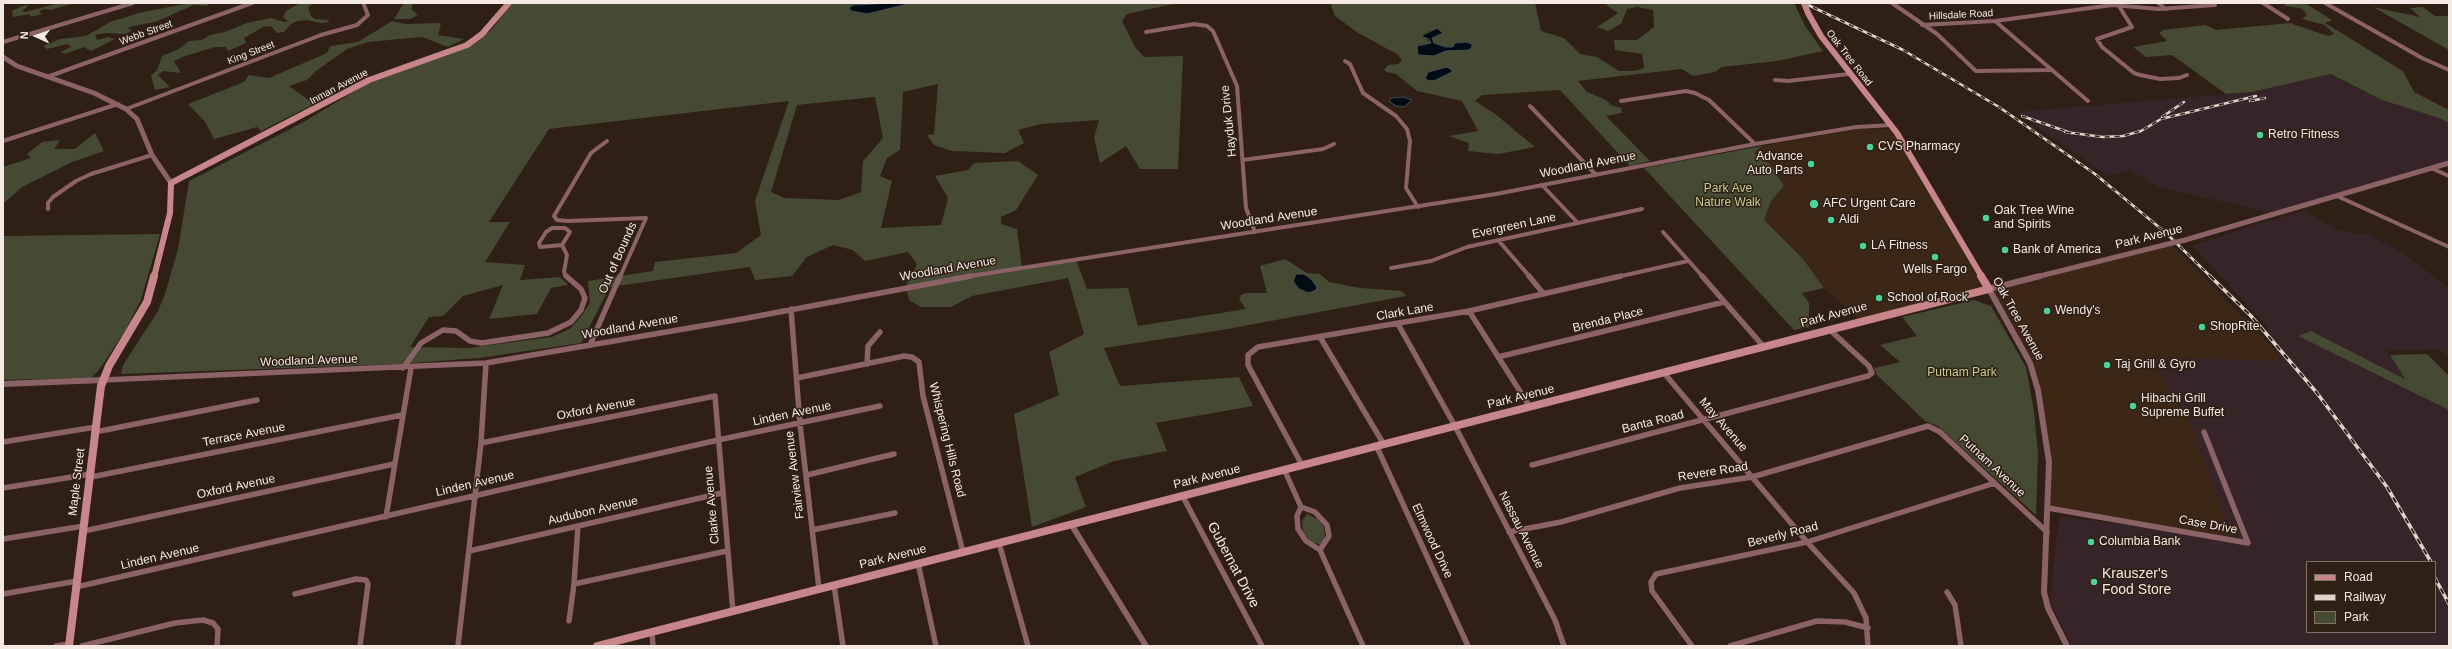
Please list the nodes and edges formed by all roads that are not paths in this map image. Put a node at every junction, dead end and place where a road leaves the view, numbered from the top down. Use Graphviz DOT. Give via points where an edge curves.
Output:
graph roads {
  1 [pos="133,3"];
  2 [pos="252,3"];
  3 [pos="509,3"];
  4 [pos="1804,3"];
  5 [pos="1892,3"];
  6 [pos="2158,3"];
  7 [pos="2263,3"];
  8 [pos="2325,3"];
  9 [pos="2215,4"];
  10 [pos="364,5"];
  11 [pos="2119,6"];
  12 [pos="2166,8"];
  13 [pos="2288,19"];
  14 [pos="1995,21"];
  15 [pos="1922,25"];
  16 [pos="1146,32"];
  17 [pos="3,42"];
  18 [pos="3,57"];
  19 [pos="1345,61"];
  20 [pos="1989,67"];
  21 [pos="2051,70"];
  22 [pos="2449,70"];
  23 [pos="1994,72"];
  24 [pos="1849,74"];
  25 [pos="2187,75"];
  26 [pos="47,77"];
  27 [pos="1775,80"];
  28 [pos="1621,101"];
  29 [pos="2088,101"];
  30 [pos="118,104"];
  31 [pos="1530,106"];
  32 [pos="126,109"];
  33 [pos="1887,119"];
  34 [pos="1892,125"];
  35 [pos="3,141"];
  36 [pos="606,141"];
  37 [pos="1334,144"];
  38 [pos="1755,144"];
  39 [pos="152,155"];
  40 [pos="1243,160"];
  41 [pos="2449,163"];
  42 [pos="2431,168"];
  43 [pos="1596,175"];
  44 [pos="2449,176"];
  45 [pos="171,183"];
  46 [pos="1542,185"];
  47 [pos="2336,196"];
  48 [pos="1418,207"];
  49 [pos="48,209"];
  50 [pos="1642,209"];
  51 [pos="1577,222"];
  52 [pos="1255,232"];
  53 [pos="1663,232"];
  54 [pos="1498,240"];
  55 [pos="562,245"];
  56 [pos="2449,247"];
  57 [pos="1688,261"];
  58 [pos="1391,268"];
  59 [pos="1989,289"];
  60 [pos="1543,293"];
  61 [pos="1724,302"];
  62 [pos="792,309"];
  63 [pos="1469,312"];
  64 [pos="1398,324"];
  65 [pos="1830,330"];
  66 [pos="880,332"];
  67 [pos="1320,337"];
  68 [pos="590,345"];
  69 [pos="1764,347"];
  70 [pos="1498,357"];
  71 [pos="486,363"];
  72 [pos="867,364"];
  73 [pos="403,368"];
  74 [pos="411,368"];
  75 [pos="1664,373"];
  76 [pos="797,378"];
  77 [pos="103,380"];
  78 [pos="3,384"];
  79 [pos="715,396"];
  80 [pos="257,400"];
  81 [pos="880,406"];
  82 [pos="1530,407"];
  83 [pos="402,415"];
  84 [pos="1705,420"];
  85 [pos="800,424"];
  86 [pos="1455,426"];
  87 [pos="1918,427"];
  88 [pos="96,430"];
  89 [pos="2204,432"];
  90 [pos="718,440"];
  91 [pos="3,442"];
  92 [pos="481,443"];
  93 [pos="1380,444"];
  94 [pos="894,454"];
  95 [pos="394,464"];
  96 [pos="1302,465"];
  97 [pos="1532,465"];
  98 [pos="1284,469"];
  99 [pos="91,475"];
  100 [pos="807,475"];
  101 [pos="1752,477"];
  102 [pos="1995,483"];
  103 [pos="3,488"];
  104 [pos="722,493"];
  105 [pos="475,495"];
  106 [pos="1182,495"];
  107 [pos="1301,507"];
  108 [pos="2048,508"];
  109 [pos="895,513"];
  110 [pos="386,517"];
  111 [pos="1070,524"];
  112 [pos="578,526"];
  113 [pos="84,528"];
  114 [pos="812,530"];
  115 [pos="1509,532"];
  116 [pos="2047,532"];
  117 [pos="3,539"];
  118 [pos="1807,542"];
  119 [pos="998,543"];
  120 [pos="1320,550"];
  121 [pos="469,551"];
  122 [pos="727,551"];
  123 [pos="963,552"];
  124 [pos="918,564"];
  125 [pos="77,584"];
  126 [pos="574,584"];
  127 [pos="834,585"];
  128 [pos="819,589"];
  129 [pos="1947,592"];
  130 [pos="3,594"];
  131 [pos="295,594"];
  132 [pos="733,612"];
  133 [pos="569,621"];
  134 [pos="1868,628"];
  135 [pos="652,632"];
  136 [pos="69,645"];
  137 [pos="56,646"];
  138 [pos="82,646"];
  139 [pos="217,646"];
  140 [pos="360,646"];
  141 [pos="458,646"];
  142 [pos="596,646"];
  143 [pos="653,646"];
  144 [pos="843,646"];
  145 [pos="936,646"];
  146 [pos="1028,646"];
  147 [pos="1146,646"];
  148 [pos="1262,646"];
  149 [pos="1363,646"];
  150 [pos="1468,646"];
  151 [pos="1564,646"];
  152 [pos="1692,646"];
  153 [pos="1730,646"];
  154 [pos="1868,646"];
  155 [pos="1961,646"];
  156 [pos="2067,646"];
  1 -- 17 [label="street"];
  2 -- 26 [label="street, Webb Street"];
  3 -- 45 [label="main road, Inman Avenue" via="482,34 466,45 370,80"];
  4 -- 24 [label="main road, Oak Tree Road, bridge" via="1821,36"];
  5 -- 15 [label="street"];
  6 -- 12 [label="street"];
  7 -- 13 [label="street"];
  8 -- 22 [label="street" via="2422,58"];
  9 -- 12 [label="street, Hillsdale Road"];
  10 -- 32 [label="street, King Street" via="368,15 358,25 321,35"];
  11 -- 12 [label="street, Hillsdale Road"];
  11 -- 14 [label="street, Hillsdale Road"];
  11 -- 25 [label="street" via="2132,27 2097,39 2102,47 2140,75 2160,79"];
  14 -- 15 [label="street, Hillsdale Road"];
  14 -- 21 [label="street"];
  15 -- 23 [label="street" via="1940,36 1972,69"];
  16 -- 40 [label="street, Hayduk Drive" via="1194,24 1211,29 1237,86"];
  18 -- 26 [label="street"];
  19 -- 48 [label="street" via="1350,64 1363,93 1396,116 1407,129 1410,141 1406,188"];
  20 -- 23 [label="street"];
  21 -- 23 [label="street"];
  21 -- 29 [label="street"];
  24 -- 27 [label="street" via="1788,81"];
  24 -- 33 [label="main road, Oak Tree Road"];
  26 -- 30 [label="street"];
  28 -- 38 [label="street" via="1686,91 1695,93 1709,100"];
  30 -- 32 [label="street"];
  30 -- 35 [label="street"];
  31 -- 43 [label="street"];
  32 -- 39 [label="street" via="137,119"];
  33 -- 34 [label="main road, Oak Tree Avenue"];
  34 -- 38 [label="street, Woodland Avenue" via="1856,127"];
  34 -- 59 [label="main road, Oak Tree Avenue"];
  36 -- 68 [label="street, Out of Bounds" via="591,153 554,216 557,220 568,221 646,218"];
  37 -- 40 [label="street" via="1323,149"];
  38 -- 43 [label="street, Woodland Avenue"];
  39 -- 45 [label="street"];
  39 -- 49 [label="street" via="76,181 53,197"];
  40 -- 52 [label="street, Hayduk Drive" via="1246,208"];
  41 -- 42 [label="street, Park Avenue"];
  42 -- 44 [label="street"];
  42 -- 47 [label="street, Park Avenue"];
  43 -- 46 [label="street, Woodland Avenue"];
  45 -- 77 [label="main road, Maple Street" via="170,213 164,243 147,302"];
  46 -- 48 [label="street, Woodland Avenue"];
  46 -- 51 [label="street"];
  47 -- 56 [label="street"];
  47 -- 59 [label="street, Park Avenue, bridge" via="2185,240"];
  48 -- 52 [label="street, Woodland Avenue"];
  50 -- 51 [label="street, Evergreen Lane"];
  51 -- 54 [label="street, Evergreen Lane"];
  52 -- 62 [label="street, Woodland Avenue" via="953,279"];
  53 -- 57 [label="street"];
  54 -- 58 [label="street, Evergreen Lane" via="1458,249 1431,261"];
  54 -- 60 [label="street"];
  55 -- 55 [label="street" via="544,248 540,247 539,243 550,229 562,228 570,232"];
  55 -- 73 [label="street" via="567,255 564,276 584,292 584,304 571,322 548,333 482,343 470,341 456,330 443,330 421,343"];
  57 -- 60 [label="street, Clark Lane"];
  57 -- 61 [label="street"];
  59 -- 65 [label="main road, Park Avenue"];
  59 -- 108 [label="street, Oak Tree Avenue" via="2026,354 2035,376 2048,450"];
  60 -- 63 [label="street, Clark Lane"];
  61 -- 69 [label="street"];
  61 -- 70 [label="street, Brenda Place"];
  62 -- 68 [label="street, Woodland Avenue"];
  62 -- 76 [label="street, Fairview Avenue"];
  63 -- 64 [label="street, Clark Lane"];
  63 -- 70 [label="street"];
  64 -- 67 [label="street, Clark Lane"];
  64 -- 86 [label="street, Nassau Avenue"];
  65 -- 69 [label="main road, Park Avenue"];
  65 -- 84 [label="street, Banta Road" via="1869,366 1872,373"];
  66 -- 72 [label="street" via="868,346"];
  67 -- 93 [label="street, Elmwood Drive"];
  67 -- 96 [label="street, Clark Lane" via="1263,345 1254,349 1247,358 1248,365"];
  68 -- 71 [label="street, Woodland Avenue"];
  69 -- 75 [label="main road, Park Avenue"];
  70 -- 82 [label="street"];
  71 -- 74 [label="street, Woodland Avenue"];
  71 -- 92 [label="street"];
  72 -- 76 [label="street, Whispering Hills Road"];
  72 -- 123 [label="street, Whispering Hills Road" via="904,356 912,357 919,362 923,396"];
  73 -- 74 [label="street, Woodland Avenue"];
  73 -- 77 [label="street, Woodland Avenue"];
  74 -- 83 [label="street"];
  75 -- 82 [label="main road, Park Avenue"];
  75 -- 84 [label="street, May Avenue"];
  76 -- 85 [label="street, Fairview Avenue"];
  77 -- 78 [label="street, Woodland Avenue"];
  77 -- 88 [label="main road, Maple Street" via="99,394"];
  79 -- 90 [label="street, Clarke Avenue"];
  79 -- 92 [label="street, Oxford Avenue"];
  80 -- 88 [label="street"];
  81 -- 85 [label="street, Linden Avenue"];
  82 -- 86 [label="main road, Park Avenue"];
  83 -- 95 [label="street"];
  83 -- 99 [label="street, Terrace Avenue"];
  84 -- 97 [label="street, Banta Road"];
  84 -- 101 [label="street, May Avenue"];
  85 -- 90 [label="street, Linden Avenue"];
  85 -- 100 [label="street, Fairview Avenue"];
  86 -- 93 [label="main road, Park Avenue"];
  86 -- 115 [label="street, Nassau Avenue"];
  87 -- 101 [label="street, Revere Road"];
  87 -- 102 [label="street, Putnam Avenue" via="1930,427 1940,432"];
  88 -- 91 [label="street"];
  88 -- 99 [label="main road, Maple Street"];
  89 -- 108 [label="street, Case Drive" via="2248,543"];
  90 -- 104 [label="street, Clarke Avenue"];
  90 -- 105 [label="street, Linden Avenue"];
  92 -- 105 [label="street"];
  93 -- 96 [label="main road, Park Avenue"];
  93 -- 150 [label="street, Elmwood Drive"];
  94 -- 100 [label="street"];
  95 -- 110 [label="street"];
  95 -- 113 [label="street, Oxford Avenue"];
  96 -- 98 [label="main road, Park Avenue"];
  98 -- 106 [label="main road, Park Avenue"];
  98 -- 107 [label="street"];
  99 -- 103 [label="street, Terrace Avenue"];
  99 -- 113 [label="main road, Maple Street"];
  100 -- 114 [label="street, Fairview Avenue"];
  101 -- 115 [label="street, Revere Road" via="1680,488 1561,522"];
  101 -- 118 [label="street, May Avenue"];
  102 -- 116 [label="street, Putnam Avenue"];
  102 -- 118 [label="street, Beverly Road"];
  104 -- 112 [label="street, Audubon Avenue"];
  104 -- 122 [label="street, Clarke Avenue"];
  105 -- 110 [label="street, Linden Avenue"];
  105 -- 121 [label="street"];
  106 -- 111 [label="main road, Park Avenue"];
  106 -- 148 [label="street, Gubernat Drive"];
  107 -- 120 [label="street" via="1297,522 1300,532 1306,541"];
  107 -- 120 [label="street" via="1315,512 1327,526 1327,541"];
  108 -- 116 [label="street, Oak Tree Avenue"];
  109 -- 114 [label="street"];
  110 -- 125 [label="street, Linden Avenue"];
  111 -- 119 [label="main road, Park Avenue"];
  111 -- 147 [label="street"];
  112 -- 121 [label="street, Audubon Avenue"];
  112 -- 126 [label="street"];
  113 -- 117 [label="street, Oxford Avenue"];
  113 -- 125 [label="main road, Maple Street"];
  114 -- 128 [label="street, Fairview Avenue"];
  115 -- 151 [label="street, Nassau Avenue" via="1555,620"];
  116 -- 156 [label="street, Oak Tree Avenue" via="2044,592 2048,608"];
  118 -- 134 [label="street, May Avenue" via="1854,593 1863,609"];
  118 -- 152 [label="street, Beverly Road" via="1656,574 1651,582 1652,591"];
  119 -- 123 [label="main road, Park Avenue"];
  119 -- 146 [label="street"];
  120 -- 149 [label="street"];
  121 -- 141 [label="street"];
  122 -- 126 [label="street"];
  122 -- 132 [label="street, Clarke Avenue"];
  123 -- 124 [label="main road, Park Avenue"];
  124 -- 127 [label="main road, Park Avenue"];
  124 -- 145 [label="street"];
  125 -- 130 [label="street, Linden Avenue"];
  125 -- 136 [label="main road, Maple Street"];
  126 -- 133 [label="street"];
  127 -- 128 [label="main road, Park Avenue"];
  127 -- 144 [label="street"];
  128 -- 132 [label="main road, Park Avenue"];
  129 -- 155 [label="street" via="1955,605"];
  131 -- 140 [label="street" via="356,579 366,580 368,584"];
  132 -- 135 [label="main road, Park Avenue"];
  134 -- 153 [label="street" via="1845,622 1817,621"];
  134 -- 154 [label="street, May Avenue"];
  135 -- 142 [label="main road, Park Avenue"];
  135 -- 143 [label="street"];
  136 -- 137 [label="street"];
  138 -- 139 [label="street" via="175,623 203,620 213,623 218,629"];
}
